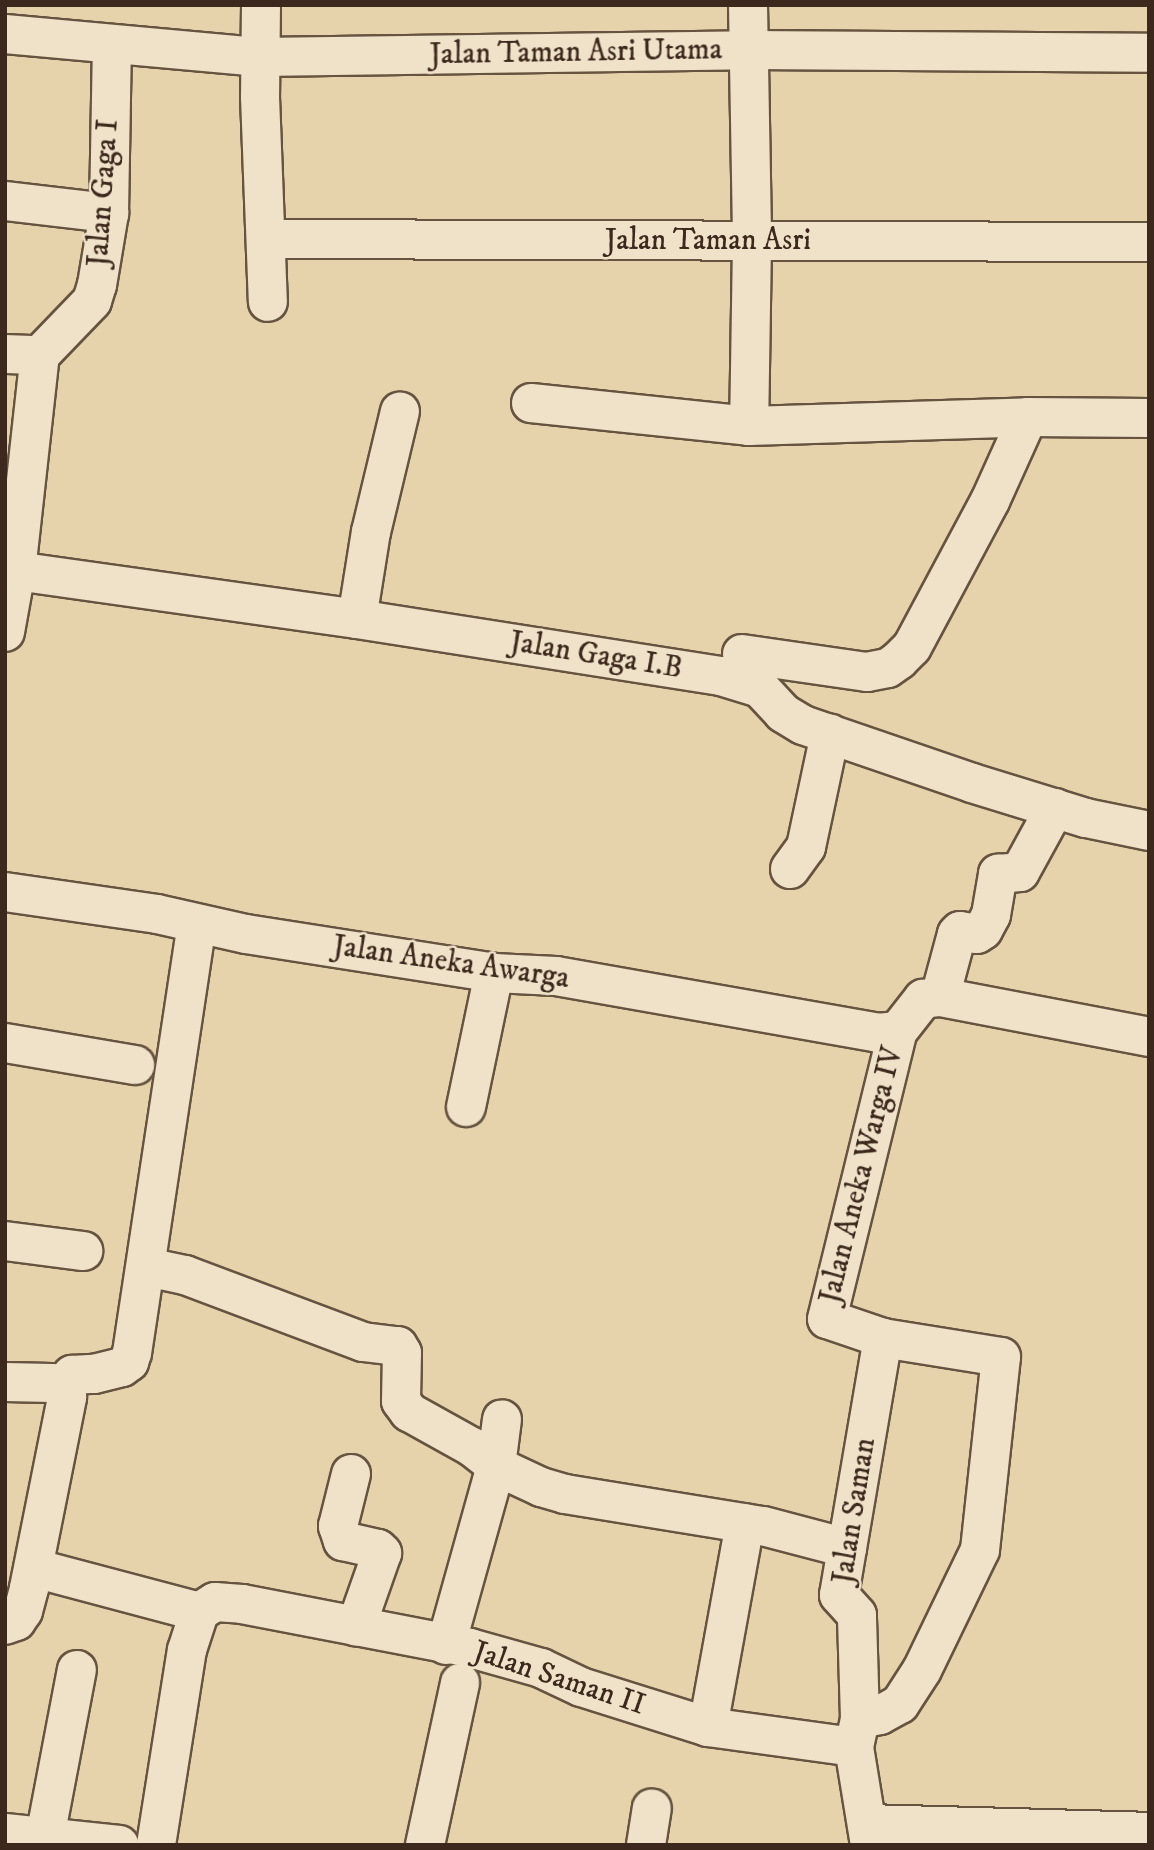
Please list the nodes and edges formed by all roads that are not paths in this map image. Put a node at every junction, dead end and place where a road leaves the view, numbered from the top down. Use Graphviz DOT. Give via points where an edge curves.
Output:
graph roads {
  1 [pos="261,5"];
  2 [pos="748,5"];
  3 [pos="5,34"];
  4 [pos="112,45"];
  5 [pos="748,50"];
  6 [pos="1149,53"];
  7 [pos="260,57"];
  8 [pos="5,201"];
  9 [pos="108,213"];
  10 [pos="268,239"];
  11 [pos="752,242"];
  12 [pos="1149,242"];
  13 [pos="268,302"];
  14 [pos="23,354"];
  15 [pos="531,403"];
  16 [pos="401,411"];
  17 [pos="1028,416"];
  18 [pos="1149,418"];
  19 [pos="749,426"];
  20 [pos="16,477"];
  21 [pos="16,571"];
  22 [pos="357,619"];
  23 [pos="5,632"];
  24 [pos="742,654"];
  25 [pos="830,734"];
  26 [pos="1055,808"];
  27 [pos="1149,831"];
  28 [pos="790,869"];
  29 [pos="5,891"];
  30 [pos="197,925"];
  31 [pos="494,973"];
  32 [pos="940,997"];
  33 [pos="898,1031"];
  34 [pos="1149,1037"];
  35 [pos="5,1043"];
  36 [pos="135,1065"];
  37 [pos="466,1107"];
  38 [pos="5,1241"];
  39 [pos="83,1251"];
  40 [pos="147,1267"];
  41 [pos="883,1338"];
  42 [pos="5,1382"];
  43 [pos="62,1387"];
  44 [pos="502,1419"];
  45 [pos="496,1466"];
  46 [pos="351,1474"];
  47 [pos="745,1523"];
  48 [pos="847,1548"];
  49 [pos="34,1567"];
  50 [pos="211,1607"];
  51 [pos="5,1625"];
  52 [pos="356,1628"];
  53 [pos="446,1645"];
  54 [pos="77,1670"];
  55 [pos="460,1683"];
  56 [pos="708,1727"];
  57 [pos="857,1733"];
  58 [pos="1149,1832"];
  59 [pos="5,1833"];
  60 [pos="868,1834"];
  61 [pos="45,1837"];
  62 [pos="119,1845"];
  63 [pos="156,1845"];
  64 [pos="425,1845"];
  1 -- 7 [label="street"];
  2 -- 5 [label="street"];
  3 -- 4 [label="street, Jalan Taman Asri Utama"];
  4 -- 7 [label="street, Jalan Taman Asri Utama"];
  4 -- 9 [label="street, Jalan Gaga I"];
  5 -- 6 [label="street, Jalan Taman Asri Utama"];
  5 -- 7 [label="street, Jalan Taman Asri Utama"];
  5 -- 11 [label="street"];
  7 -- 10 [label="street"];
  8 -- 9 [label="street"];
  9 -- 14 [label="street, Jalan Gaga I" via="92,301 63,335"];
  10 -- 11 [label="street, Jalan Taman Asri"];
  10 -- 13 [label="street"];
  11 -- 12 [label="street, Jalan Taman Asri"];
  11 -- 19 [label="street"];
  14 -- 20 [label="street, Jalan Gaga I"];
  15 -- 19 [label="street"];
  16 -- 22 [label="street" via="371,533"];
  17 -- 18 [label="street"];
  17 -- 19 [label="street"];
  17 -- 24 [label="street" via="990,501 912,647 900,660 888,668 867,671"];
  20 -- 21 [label="street, Jalan Gaga I"];
  21 -- 22 [label="street, Jalan Gaga I.B"];
  21 -- 23 [label="street, Jalan Gaga I"];
  22 -- 25 [label="street, Jalan Gaga I.B" via="721,676 760,688 783,713"];
  25 -- 26 [label="street, Jalan Gaga I.B"];
  25 -- 28 [label="street" via="806,848"];
  26 -- 27 [label="street, Jalan Gaga I.B"];
  26 -- 32 [label="street" via="1020,872 998,874 991,915 983,930 957,934"];
  29 -- 30 [label="street, Jalan Aneka Awarga" via="157,914"];
  30 -- 31 [label="street, Jalan Aneka Awarga"];
  30 -- 40 [label="street"];
  31 -- 33 [label="street, Jalan Aneka Awarga" via="556,976 878,1033"];
  31 -- 37 [label="street"];
  32 -- 33 [label="street" via="923,999"];
  32 -- 34 [label="street"];
  33 -- 41 [label="street, Jalan Aneka Warga IV" via="827,1319"];
  35 -- 36 [label="street"];
  38 -- 39 [label="street"];
  40 -- 43 [label="street" via="129,1362 94,1374 72,1375"];
  40 -- 45 [label="street" via="185,1275 363,1342 398,1346 402,1353 401,1401 409,1412"];
  41 -- 48 [label="street, Jalan Saman"];
  41 -- 57 [label="street" via="1001,1357 980,1550 922,1670 900,1704"];
  42 -- 43 [label="street"];
  43 -- 49 [label="street" via="67,1397"];
  44 -- 45 [label="street"];
  45 -- 47 [label="street" via="565,1494"];
  45 -- 53 [label="street"];
  46 -- 52 [label="street" via="338,1526 343,1541 382,1553"];
  47 -- 48 [label="street"];
  47 -- 56 [label="street"];
  48 -- 57 [label="street, Jalan Saman" via="839,1595 857,1615"];
  49 -- 50 [label="street, Jalan Saman II"];
  49 -- 51 [label="street" via="23,1611 16,1621"];
  50 -- 52 [label="street, Jalan Saman II"];
  50 -- 63 [label="street" via="187,1650"];
  52 -- 53 [label="street, Jalan Saman II"];
  53 -- 56 [label="street, Jalan Saman II" via="541,1668 582,1687"];
  54 -- 61 [label="street"];
  55 -- 64 [label="street"];
  56 -- 57 [label="street, Jalan Saman II"];
  57 -- 60 [label="street, Jalan Saman"];
  58 -- 60 [label="street"];
  59 -- 61 [label="street"];
  61 -- 62 [label="street"];
}
